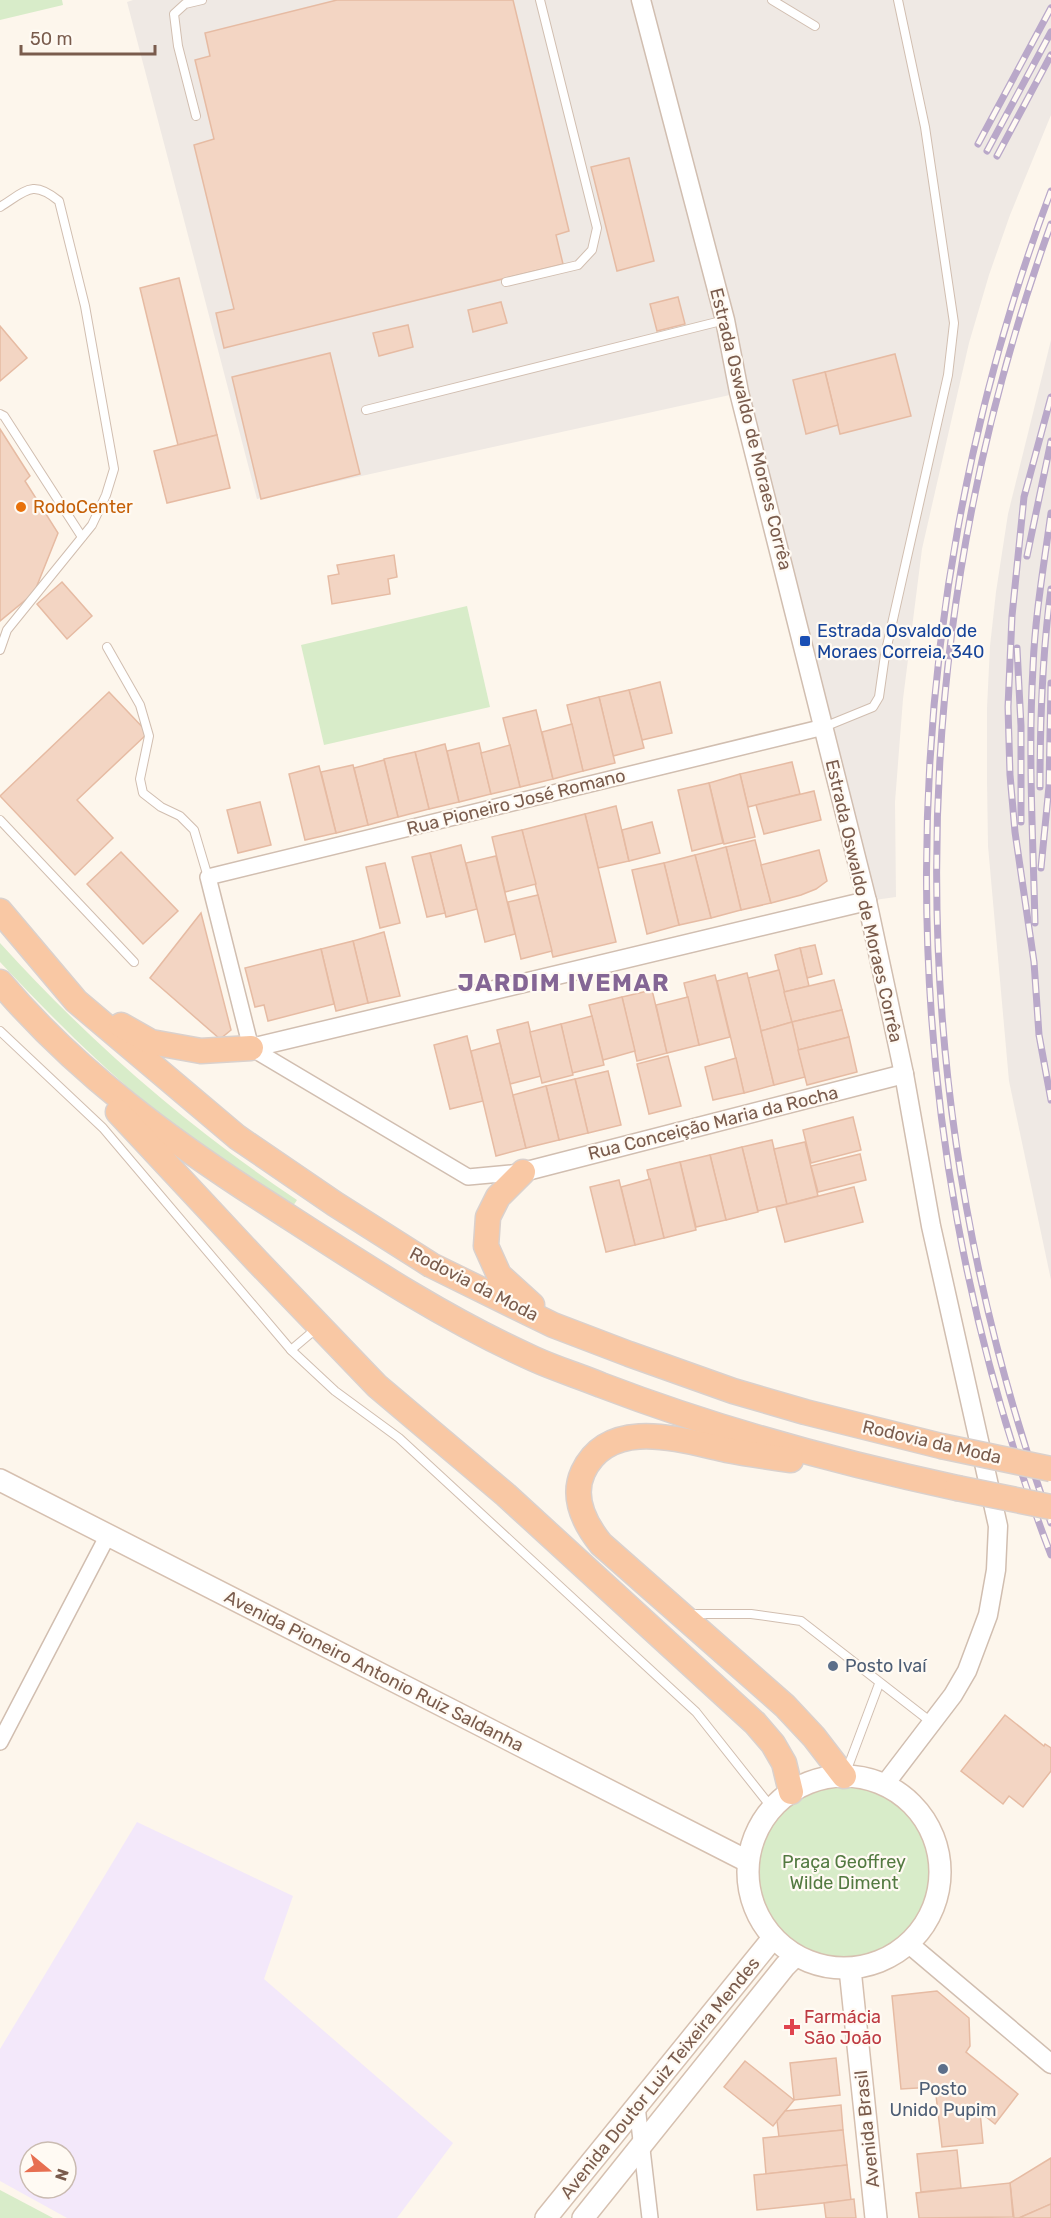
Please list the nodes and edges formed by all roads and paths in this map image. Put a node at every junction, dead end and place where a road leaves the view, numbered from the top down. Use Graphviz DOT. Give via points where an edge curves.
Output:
graph roads {
  1 [pos="202,0"];
  2 [pos="540,0"];
  3 [pos="641,0"];
  4 [pos="772,0"];
  5 [pos="898,0"];
  6 [pos="815,26"];
  7 [pos="196,116"];
  8 [pos="0,207"];
  9 [pos="506,282"];
  10 [pos="725,320"];
  11 [pos="366,410"];
  12 [pos="0,414"];
  13 [pos="82,537"];
  14 [pos="107,647"];
  15 [pos="0,650"];
  16 [pos="824,727"];
  17 [pos="0,820"];
  18 [pos="208,877"];
  19 [pos="867,901"];
  20 [pos="0,911"];
  21 [pos="134,962"];
  22 [pos="0,982"];
  23 [pos="76,1001"];
  24 [pos="28,1015"];
  25 [pos="0,1031"];
  26 [pos="252,1048"];
  27 [pos="903,1074"];
  28 [pos="523,1172"];
  29 [pos="553,1325"];
  30 [pos="319,1327"];
  31 [pos="291,1350"];
  32 [pos="1051,1468"];
  33 [pos="911,1479"];
  34 [pos="0,1480"];
  35 [pos="1051,1507"];
  36 [pos="108,1535"];
  37 [pos="682,1614"];
  38 [pos="879,1684"];
  39 [pos="931,1722"];
  40 [pos="0,1742"];
  41 [pos="844,1776"];
  42 [pos="885,1784"];
  43 [pos="791,1792"];
  44 [pos="772,1808"];
  45 [pos="747,1861"];
  46 [pos="773,1938"];
  47 [pos="909,1944"];
  48 [pos="795,1956"];
  49 [pos="850,1969"];
  50 [pos="1049,2058"];
  51 [pos="637,2106"];
  52 [pos="642,2144"];
  53 [pos="546,2218"];
  54 [pos="583,2218"];
  55 [pos="650,2218"];
  56 [pos="876,2218"];
  1 -- 7 [label="lane" via="185,4 174,14 177,46"];
  2 -- 9 [label="lane" via="597,228 592,250 578,265"];
  3 -- 10 [label="street, Estrada Oswaldo de Moraes Corrêa"];
  4 -- 6 [label="lane"];
  5 -- 16 [label="lane" via="925,127 954,323 948,375 879,697 873,706"];
  8 -- 13 [label="lane" via="31,188 45,190 59,201 85,306 114,469 92,525"];
  10 -- 11 [label="lane"];
  10 -- 16 [label="street, Estrada Oswaldo de Moraes Corrêa" via="739,393"];
  12 -- 13 [label="lane" via="24,444"];
  13 -- 15 [label="lane" via="7,630"];
  14 -- 18 [label="lane" via="140,705 148,736 140,778 143,793 180,816 194,830"];
  16 -- 18 [label="street, Rua Pioneiro José Romano"];
  16 -- 19 [label="street, Estrada Oswaldo de Moraes Corrêa"];
  17 -- 21 [label="lane"];
  18 -- 26 [label="street"];
  19 -- 26 [label="street"];
  19 -- 27 [label="street, Estrada Oswaldo de Moraes Corrêa"];
  20 -- 23 [label="highway, Rodovia da Moda"];
  22 -- 24 [label="highway, Rodovia da Moda"];
  23 -- 26 [label="highway" via="151,1042 201,1051"];
  23 -- 29 [label="highway, Rodovia da Moda" via="237,1137 335,1204 431,1265"];
  24 -- 30 [label="highway"];
  24 -- 33 [label="highway, Rodovia da Moda" via="131,1108 211,1167 410,1295 534,1359 630,1396 722,1427"];
  25 -- 31 [label="lane" via="103,1128"];
  26 -- 28 [label="street" via="468,1177"];
  27 -- 28 [label="street, Rua Conceição Maria da Rocha"];
  27 -- 39 [label="street, Estrada Oswaldo de Moraes Corrêa" via="931,1226 998,1526 988,1615 967,1671"];
  28 -- 29 [label="highway" via="498,1197 488,1217 486,1246 499,1275"];
  29 -- 32 [label="highway, Rodovia da Moda, bridge" via="733,1391 805,1412"];
  30 -- 31 [label="lane"];
  30 -- 43 [label="highway" via="377,1386 506,1495 755,1723 784,1763"];
  31 -- 44 [label="lane" via="335,1391 399,1438 696,1712"];
  33 -- 35 [label="highway, Rodovia da Moda, bridge"];
  33 -- 37 [label="highway" via="657,1437 638,1436 611,1442 589,1460 581,1475 579,1504 583,1517 600,1544"];
  34 -- 36 [label="main road, Avenida Pioneiro Antonio Ruiz Saldanha"];
  36 -- 40 [label="street"];
  36 -- 45 [label="main road, Avenida Pioneiro Antonio Ruiz Saldanha"];
  37 -- 38 [label="lane" via="752,1614 801,1621"];
  37 -- 41 [label="highway" via="785,1706"];
  38 -- 39 [label="lane"];
  38 -- 41 [label="lane"];
  39 -- 42 [label="street, Estrada Oswaldo de Moraes Corrêa"];
  41 -- 42 [label="main road"];
  41 -- 43 [label="main road" via="809,1782"];
  42 -- 47 [label="main road" via="911,1802 930,1827 941,1860 940,1889 929,1919"];
  43 -- 44 [label="main road"];
  44 -- 45 [label="main road" via="758,1829"];
  45 -- 46 [label="main road" via="752,1900"];
  46 -- 48 [label="main road"];
  46 -- 51 [label="main road, Avenida Doutor Luiz Teixeira Mendes"];
  47 -- 49 [label="main road" via="888,1959"];
  47 -- 50 [label="street"];
  48 -- 49 [label="main road" via="821,1967"];
  48 -- 52 [label="main road, Avenida Doutor Luiz Teixeira Mendes"];
  49 -- 56 [label="main road, Avenida Brasil"];
  51 -- 52 [label="street"];
  51 -- 53 [label="main road, Avenida Doutor Luiz Teixeira Mendes"];
  52 -- 54 [label="main road, Avenida Doutor Luiz Teixeira Mendes"];
  52 -- 55 [label="street"];
}
